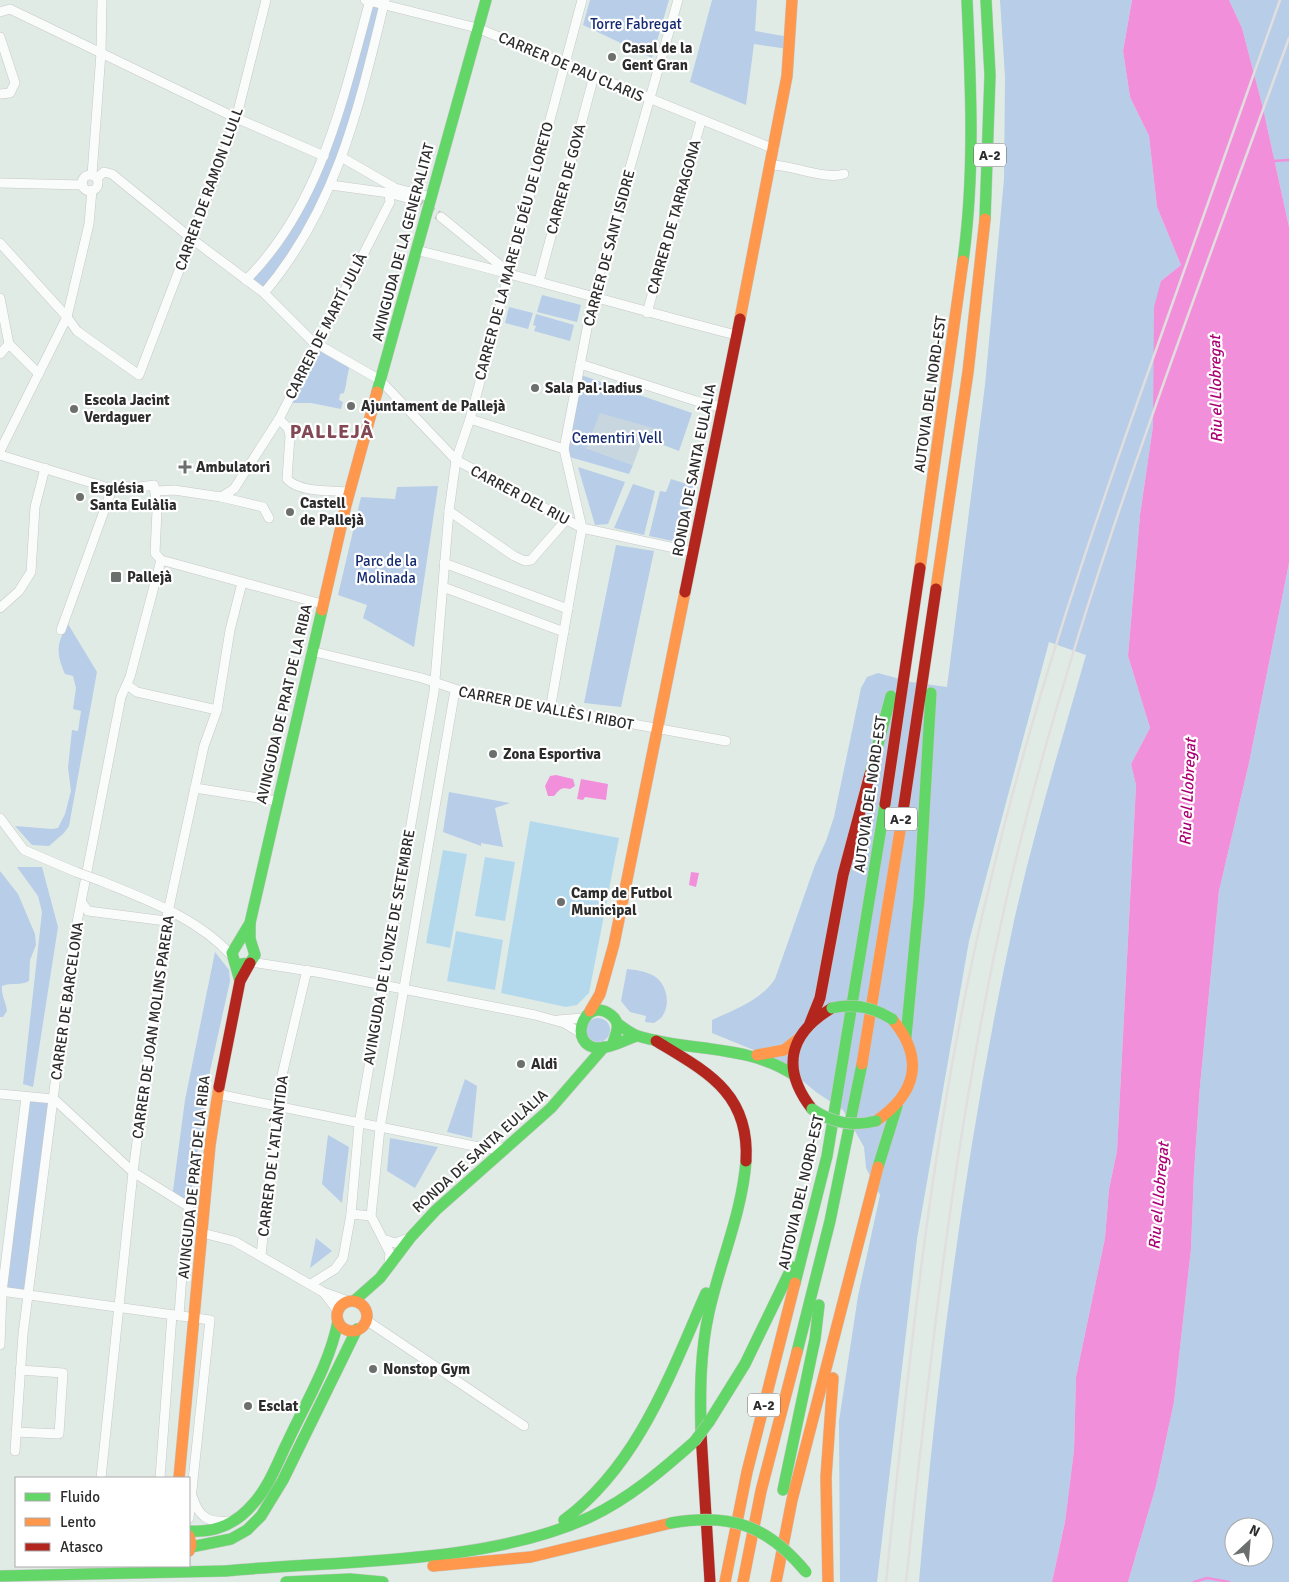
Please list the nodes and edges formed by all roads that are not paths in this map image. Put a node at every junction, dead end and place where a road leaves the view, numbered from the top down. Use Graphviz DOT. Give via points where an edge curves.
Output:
graph roads {
  1 [pos="102,0"];
  2 [pos="266,0"];
  3 [pos="368,0"];
  4 [pos="486,0"];
  5 [pos="582,0"];
  6 [pos="678,0"];
  7 [pos="792,0"];
  8 [pos="967,0"];
  9 [pos="986,0"];
  10 [pos="385,2"];
  11 [pos="0,12"];
  12 [pos="478,28"];
  13 [pos="0,37"];
  14 [pos="101,53"];
  15 [pos="564,64"];
  16 [pos="594,76"];
  17 [pos="0,94"];
  18 [pos="651,100"];
  19 [pos="236,118"];
  20 [pos="700,121"];
  21 [pos="774,149"];
  22 [pos="324,156"];
  23 [pos="343,158"];
  24 [pos="771,165"];
  25 [pos="844,174"];
  26 [pos="94,177"];
  27 [pos="0,183"];
  28 [pos="83,185"];
  29 [pos="331,185"];
  30 [pos="92,190"];
  31 [pos="389,193"];
  32 [pos="431,197"];
  33 [pos="414,200"];
  34 [pos="441,217"];
  35 [pos="192,239"];
  36 [pos="0,243"];
  37 [pos="416,250"];
  38 [pos="483,252"];
  39 [pos="476,265"];
  40 [pos="508,272"];
  41 [pos="246,280"];
  42 [pos="539,281"];
  43 [pos="264,293"];
  44 [pos="593,297"];
  45 [pos="0,298"];
  46 [pos="647,313"];
  47 [pos="67,317"];
  48 [pos="736,335"];
  49 [pos="316,342"];
  50 [pos="9,344"];
  51 [pos="0,354"];
  52 [pos="580,364"];
  53 [pos="39,374"];
  54 [pos="380,380"];
  55 [pos="721,407"];
  56 [pos="279,419"];
  57 [pos="470,419"];
  58 [pos="564,449"];
  59 [pos="0,453"];
  60 [pos="456,460"];
  61 [pos="45,468"];
  62 [pos="112,488"];
  63 [pos="156,491"];
  64 [pos="349,492"];
  65 [pos="221,497"];
  66 [pos="449,511"];
  67 [pos="269,518"];
  68 [pos="566,520"];
  69 [pos="582,528"];
  70 [pos="693,552"];
  71 [pos="161,560"];
  72 [pos="444,563"];
  73 [pos="242,583"];
  74 [pos="442,587"];
  75 [pos="322,604"];
  76 [pos="0,608"];
  77 [pos="568,609"];
  78 [pos="61,630"];
  79 [pos="564,632"];
  80 [pos="928,638"];
  81 [pos="311,651"];
  82 [pos="906,653"];
  83 [pos="435,682"];
  84 [pos="127,685"];
  85 [pos="455,690"];
  86 [pos="217,710"];
  87 [pos="550,710"];
  88 [pos="657,730"];
  89 [pos="726,741"];
  90 [pos="195,788"];
  91 [pos="277,801"];
  92 [pos="0,818"];
  93 [pos="82,903"];
  94 [pos="169,910"];
  95 [pos="166,921"];
  96 [pos="250,923"];
  97 [pos="214,938"];
  98 [pos="238,943"];
  99 [pos="614,944"];
  100 [pos="252,956"];
  101 [pos="234,959"];
  102 [pos="307,970"];
  103 [pos="240,982"];
  104 [pos="382,985"];
  105 [pos="403,989"];
  106 [pos="587,1015"];
  107 [pos="555,1020"];
  108 [pos="615,1020"];
  109 [pos="810,1023"];
  110 [pos="636,1036"];
  111 [pos="582,1037"];
  112 [pos="906,1037"];
  113 [pos="799,1038"];
  114 [pos="656,1041"];
  115 [pos="608,1045"];
  116 [pos="749,1055"];
  117 [pos="582,1070"];
  118 [pos="794,1075"];
  119 [pos="0,1094"];
  120 [pos="217,1094"];
  121 [pos="26,1097"];
  122 [pos="54,1099"];
  123 [pos="276,1106"];
  124 [pos="897,1106"];
  125 [pos="359,1124"];
  126 [pos="380,1128"];
  127 [pos="507,1147"];
  128 [pos="485,1148"];
  129 [pos="488,1163"];
  130 [pos="133,1172"];
  131 [pos="351,1214"];
  132 [pos="370,1216"];
  133 [pos="809,1230"];
  134 [pos="202,1233"];
  135 [pos="731,1235"];
  136 [pos="411,1237"];
  137 [pos="383,1240"];
  138 [pos="822,1254"];
  139 [pos="261,1255"];
  140 [pos="389,1266"];
  141 [pos="380,1278"];
  142 [pos="310,1284"];
  143 [pos="1,1291"];
  144 [pos="323,1292"];
  145 [pos="29,1295"];
  146 [pos="351,1301"];
  147 [pos="844,1304"];
  148 [pos="119,1308"];
  149 [pos="176,1315"];
  150 [pos="338,1316"];
  151 [pos="366,1317"];
  152 [pos="193,1318"];
  153 [pos="358,1329"];
  154 [pos="0,1346"];
  155 [pos="20,1370"];
  156 [pos="524,1426"];
  157 [pos="16,1432"];
  158 [pos="15,1451"];
  159 [pos="101,1477"];
  160 [pos="160,1477"];
  161 [pos="179,1477"];
  162 [pos="192,1497"];
  163 [pos="190,1511"];
  164 [pos="234,1521"];
  165 [pos="190,1531"];
  166 [pos="190,1545"];
  167 [pos="481,1549"];
  168 [pos="170,1567"];
  169 [pos="182,1567"];
  170 [pos="225,1571"];
  171 [pos="0,1576"];
  172 [pos="809,1577"];
  173 [pos="168,1582"];
  174 [pos="180,1582"];
  175 [pos="286,1582"];
  176 [pos="383,1582"];
  177 [pos="710,1582"];
  178 [pos="725,1582"];
  179 [pos="743,1582"];
  180 [pos="770,1582"];
  181 [pos="776,1582"];
  182 [pos="828,1582"];
  1 -- 14 [label="street"];
  2 -- 19 [label="street, CARRER DE RAMON LLULL"];
  3 -- 10 [label="street, CARRER DE PAU CLARIS"];
  3 -- 22 [label="street"];
  4 -- 12 [label="main road, AVINGUDA DE LA GENERALITAT"];
  5 -- 15 [label="street, CARRER DE LA MARE DE DÉU DE LORETO"];
  6 -- 18 [label="street, CARRER DE SANT ISIDRE"];
  7 -- 21 [label="main road, RONDA DE SANTA EULÀLIA" via="787,76"];
  8 -- 82 [label="main road, AUTOVIA DEL NORD-EST / A-2" via="972,116 967,233"];
  9 -- 80 [label="main road, A-2" via="990,166 984,234"];
  10 -- 12 [label="street, CARRER DE PAU CLARIS"];
  10 -- 23 [label="street" via="366,83"];
  11 -- 14 [label="street" via="14,11"];
  12 -- 15 [label="street, CARRER DE PAU CLARIS"];
  12 -- 32 [label="main road, AVINGUDA DE LA GENERALITAT"];
  13 -- 17 [label="street" via="15,83 10,93"];
  14 -- 19 [label="street"];
  14 -- 26 [label="street"];
  15 -- 16 [label="street, CARRER DE PAU CLARIS"];
  15 -- 40 [label="street, CARRER DE LA MARE DE DÉU DE LORETO"];
  16 -- 18 [label="street, CARRER DE PAU CLARIS"];
  16 -- 42 [label="street, CARRER DE GOYA"];
  18 -- 20 [label="street, CARRER DE PAU CLARIS"];
  18 -- 44 [label="street, CARRER DE SANT ISIDRE"];
  19 -- 22 [label="street"];
  19 -- 35 [label="street, CARRER DE RAMON LLULL"];
  20 -- 21 [label="street, CARRER DE PAU CLARIS"];
  20 -- 46 [label="street, CARRER DE TARRAGONA"];
  21 -- 24 [label="main road, RONDA DE SANTA EULÀLIA"];
  22 -- 41 [label="street" via="302,207 262,264"];
  23 -- 29 [label="street"];
  23 -- 32 [label="street" via="395,188"];
  24 -- 25 [label="street" via="830,175"];
  24 -- 48 [label="main road, RONDA DE SANTA EULÀLIA"];
  26 -- 28 [label="street" via="84,178"];
  26 -- 30 [label="street" via="97,186"];
  26 -- 35 [label="street, CARRER DEL RIU" via="104,172 112,174"];
  27 -- 28 [label="street"];
  28 -- 30 [label="street"];
  29 -- 31 [label="street"];
  29 -- 43 [label="street" via="297,250"];
  30 -- 47 [label="street" via="89,224"];
  31 -- 33 [label="street"];
  31 -- 49 [label="street, CARRER DE MARTÍ JULIÀ" via="390,202"];
  32 -- 37 [label="main road, AVINGUDA DE LA GENERALITAT"];
  34 -- 38 [label="street"];
  35 -- 41 [label="street, CARRER DEL RIU"];
  35 -- 47 [label="street, CARRER DE RAMON LLULL" via="139,375 77,331"];
  36 -- 47 [label="street"];
  37 -- 39 [label="street"];
  37 -- 54 [label="main road, AVINGUDA DE LA GENERALITAT"];
  38 -- 39 [label="street" via="483,258"];
  38 -- 40 [label="street"];
  39 -- 40 [label="street"];
  40 -- 42 [label="street"];
  40 -- 57 [label="street, CARRER DE LA MARE DE DÉU DE LORETO"];
  41 -- 43 [label="street, CARRER DEL RIU"];
  42 -- 44 [label="street"];
  43 -- 49 [label="street, CARRER DEL RIU"];
  44 -- 46 [label="street"];
  44 -- 52 [label="street, CARRER DE SANT ISIDRE"];
  45 -- 50 [label="street"];
  46 -- 48 [label="street"];
  47 -- 53 [label="street"];
  48 -- 55 [label="main road, RONDA DE SANTA EULÀLIA"];
  49 -- 54 [label="street, CARRER DEL RIU"];
  49 -- 56 [label="street, CARRER DE MARTÍ JULIÀ"];
  50 -- 51 [label="street"];
  50 -- 53 [label="street"];
  52 -- 55 [label="street"];
  52 -- 58 [label="street, CARRER DE SANT ISIDRE"];
  53 -- 59 [label="street"];
  54 -- 60 [label="street, CARRER DEL RIU"];
  54 -- 64 [label="main road, AVINGUDA DE LA GENERALITAT"];
  55 -- 70 [label="main road, RONDA DE SANTA EULÀLIA"];
  56 -- 64 [label="street" via="288,428 290,436 287,479 307,488"];
  56 -- 65 [label="street, CARRER DE MARTÍ JULIÀ" via="234,489"];
  57 -- 58 [label="street"];
  57 -- 60 [label="street, CARRER DE LA MARE DE DÉU DE LORETO"];
  58 -- 69 [label="street, CARRER DE SANT ISIDRE"];
  59 -- 61 [label="street"];
  60 -- 66 [label="street, CARRER DE LA MARE DE DÉU DE LORETO"];
  60 -- 68 [label="street, CARRER DEL RIU"];
  61 -- 62 [label="street"];
  61 -- 76 [label="street" via="35,507 31,572 19,591"];
  62 -- 63 [label="street" via="154,485"];
  62 -- 78 [label="street"];
  63 -- 65 [label="street" via="174,490"];
  63 -- 71 [label="street, CARRER DE BARCELONA" via="155,553"];
  64 -- 75 [label="main road, AVINGUDA DE PRAT DE LA RIBA"];
  65 -- 67 [label="street" via="263,507"];
  66 -- 68 [label="street" via="526,561 531,560"];
  66 -- 72 [label="street, CARRER DE LA MARE DE DÉU DE LORETO"];
  68 -- 69 [label="street, CARRER DEL RIU"];
  69 -- 70 [label="street, CARRER DEL RIU"];
  69 -- 77 [label="street"];
  70 -- 88 [label="main road, RONDA DE SANTA EULÀLIA"];
  71 -- 73 [label="street"];
  71 -- 84 [label="street, CARRER DE BARCELONA"];
  72 -- 74 [label="street, CARRER DE LA MARE DE DÉU DE LORETO"];
  72 -- 77 [label="street"];
  73 -- 75 [label="street"];
  73 -- 86 [label="street, CARRER DE JOAN MOLINS PARERA" via="230,630"];
  74 -- 79 [label="street"];
  74 -- 83 [label="street, CARRER DE LA MARE DE DÉU DE LORETO"];
  75 -- 81 [label="main road, AVINGUDA DE PRAT DE LA RIBA"];
  77 -- 79 [label="street"];
  79 -- 87 [label="street"];
  80 -- 112 [label="main road" via="931,688 922,855"];
  80 -- 138 [label="main road, A-2" via="870,1020 847,1147"];
  81 -- 83 [label="street, CARRER DE VALLÈS I RIBOT"];
  81 -- 91 [label="main road, AVINGUDA DE PRAT DE LA RIBA"];
  82 -- 109 [label="main road" via="887,707 853,837 828,945 820,998"];
  82 -- 133 [label="main road, AUTOVIA DEL NORD-EST / A-2" via="841,1081"];
  83 -- 85 [label="street, CARRER DE VALLÈS I RIBOT"];
  83 -- 104 [label="street, AVINGUDA DE L'ONZE DE SETEMBRE"];
  84 -- 86 [label="street" via="137,692"];
  84 -- 93 [label="street, CARRER DE BARCELONA" via="120,697 104,774"];
  85 -- 87 [label="street, CARRER DE VALLÈS I RIBOT"];
  85 -- 105 [label="street, AVINGUDA DE L'ONZE DE SETEMBRE"];
  86 -- 90 [label="street, CARRER DE JOAN MOLINS PARERA" via="204,746"];
  87 -- 88 [label="street, CARRER DE VALLÈS I RIBOT"];
  88 -- 89 [label="street, CARRER DE VALLÈS I RIBOT"];
  88 -- 99 [label="main road, RONDA DE SANTA EULÀLIA"];
  90 -- 91 [label="street"];
  90 -- 94 [label="street, CARRER DE JOAN MOLINS PARERA"];
  91 -- 96 [label="main road, AVINGUDA DE PRAT DE LA RIBA"];
  92 -- 94 [label="street, bridge" via="24,850"];
  93 -- 95 [label="street" via="88,911"];
  93 -- 122 [label="street, CARRER DE BARCELONA" via="73,943"];
  94 -- 95 [label="street, CARRER DE JOAN MOLINS PARERA"];
  94 -- 97 [label="street"];
  95 -- 130 [label="street, CARRER DE JOAN MOLINS PARERA"];
  96 -- 98 [label="main road"];
  96 -- 100 [label="main road"];
  97 -- 98 [label="street"];
  97 -- 101 [label="street"];
  98 -- 100 [label="main road"];
  98 -- 101 [label="main road"];
  99 -- 106 [label="main road, RONDA DE SANTA EULÀLIA" via="600,994"];
  99 -- 108 [label="main road, RONDA DE SANTA EULÀLIA" via="608,991"];
  100 -- 101 [label="main road" via="241,964"];
  100 -- 102 [label="street" via="271,964"];
  100 -- 103 [label="main road"];
  101 -- 103 [label="main road"];
  102 -- 104 [label="street"];
  102 -- 123 [label="street, CARRER DE L'ATLÀNTIDA"];
  103 -- 120 [label="main road, AVINGUDA DE PRAT DE LA RIBA"];
  104 -- 105 [label="street"];
  104 -- 125 [label="street, AVINGUDA DE L'ONZE DE SETEMBRE"];
  105 -- 107 [label="street"];
  105 -- 126 [label="street, AVINGUDA DE L'ONZE DE SETEMBRE"];
  106 -- 107 [label="street"];
  106 -- 108 [label="main road" via="601,1010"];
  106 -- 111 [label="main road"];
  107 -- 111 [label="street"];
  108 -- 110 [label="main road"];
  108 -- 115 [label="main road" via="618,1034"];
  109 -- 112 [label="main road, bridge" via="832,1008 864,1006 892,1019"];
  109 -- 113 [label="main road"];
  110 -- 114 [label="main road"];
  110 -- 115 [label="main road"];
  111 -- 115 [label="main road" via="590,1047"];
  111 -- 117 [label="main road"];
  112 -- 124 [label="main road" via="912,1056 912,1075"];
  113 -- 116 [label="main road" via="784,1050"];
  113 -- 118 [label="main road" via="793,1058"];
  114 -- 116 [label="main road"];
  114 -- 135 [label="main road" via="707,1070 728,1092 739,1113 745,1138 746,1168"];
  115 -- 117 [label="main road, RONDA DE SANTA EULÀLIA"];
  116 -- 118 [label="main road" via="776,1063"];
  117 -- 127 [label="main road, RONDA DE SANTA EULÀLIA" via="559,1100"];
  118 -- 124 [label="main road, bridge" via="800,1093 812,1109 839,1124 876,1121"];
  119 -- 121 [label="street"];
  120 -- 123 [label="street"];
  120 -- 134 [label="main road, AVINGUDA DE PRAT DE LA RIBA"];
  121 -- 122 [label="street"];
  121 -- 143 [label="street"];
  122 -- 130 [label="street"];
  122 -- 145 [label="street, CARRER DE BARCELONA"];
  123 -- 125 [label="street"];
  123 -- 139 [label="street, CARRER DE L'ATLÀNTIDA"];
  124 -- 147 [label="main road"];
  125 -- 126 [label="street"];
  125 -- 131 [label="street, AVINGUDA DE L'ONZE DE SETEMBRE"];
  126 -- 128 [label="street"];
  126 -- 132 [label="street, AVINGUDA DE L'ONZE DE SETEMBRE"];
  127 -- 128 [label="street"];
  127 -- 129 [label="main road, RONDA DE SANTA EULÀLIA"];
  128 -- 129 [label="street" via="489,1155"];
  129 -- 136 [label="main road, RONDA DE SANTA EULÀLIA"];
  130 -- 148 [label="street, CARRER DE JOAN MOLINS PARERA"];
  130 -- 149 [label="street" via="189,1207"];
  131 -- 132 [label="street"];
  131 -- 142 [label="street, AVINGUDA DE L'ONZE DE SETEMBRE" via="340,1265"];
  132 -- 137 [label="street"];
  133 -- 167 [label="main road, bridge" via="745,1364 694,1442 650,1482 595,1514 546,1533"];
  133 -- 178 [label="main road, AUTOVIA DEL NORD-EST / A-2" via="747,1472"];
  134 -- 139 [label="street" via="234,1241"];
  134 -- 152 [label="main road, AVINGUDA DE PRAT DE LA RIBA"];
  135 -- 167 [label="main road" via="666,1382 634,1441 608,1480 565,1519"];
  135 -- 177 [label="main road" via="709,1315 702,1360"];
  136 -- 137 [label="street" via="395,1243"];
  136 -- 140 [label="main road, RONDA DE SANTA EULÀLIA"];
  137 -- 140 [label="street" via="390,1253"];
  138 -- 179 [label="main road, A-2" via="765,1476"];
  138 -- 180 [label="main road" via="815,1339 776,1525"];
  139 -- 142 [label="street"];
  140 -- 141 [label="main road, RONDA DE SANTA EULÀLIA"];
  141 -- 146 [label="main road, RONDA DE SANTA EULÀLIA"];
  141 -- 151 [label="main road, RONDA DE SANTA EULÀLIA"];
  142 -- 144 [label="street"];
  143 -- 145 [label="street"];
  143 -- 154 [label="street"];
  144 -- 146 [label="street"];
  144 -- 150 [label="street"];
  145 -- 148 [label="street"];
  145 -- 155 [label="street, CARRER DE BARCELONA"];
  146 -- 150 [label="main road"];
  146 -- 151 [label="main road" via="362,1304"];
  147 -- 181 [label="main road" via="792,1500"];
  147 -- 182 [label="main road" via="828,1440"];
  148 -- 149 [label="street"];
  148 -- 159 [label="street, CARRER DE JOAN MOLINS PARERA"];
  149 -- 152 [label="street"];
  149 -- 160 [label="street"];
  150 -- 153 [label="main road" via="347,1330"];
  150 -- 164 [label="main road" via="333,1346 269,1479 254,1504"];
  151 -- 153 [label="main road"];
  151 -- 156 [label="street"];
  152 -- 161 [label="main road, AVINGUDA DE PRAT DE LA RIBA"];
  152 -- 162 [label="street" via="210,1320"];
  153 -- 166 [label="main road" via="283,1480 261,1516 247,1530 231,1539"];
  155 -- 157 [label="street, CARRER DE BARCELONA"];
  155 -- 157 [label="street" via="63,1373 59,1434"];
  157 -- 158 [label="street, CARRER DE BARCELONA"];
  162 -- 163 [label="street"];
  162 -- 164 [label="street" via="196,1509 205,1518 216,1522"];
  164 -- 165 [label="main road" via="218,1529"];
  167 -- 170 [label="main road" via="425,1557 312,1562"];
  168 -- 173 [label="main road"];
  169 -- 174 [label="street"];
  170 -- 171 [label="main road, bridge"];
  170 -- 172 [label="main road, bridge" via="437,1566 506,1560 690,1519 716,1518 758,1529 785,1547"];
  175 -- 176 [label="main road"];
}
